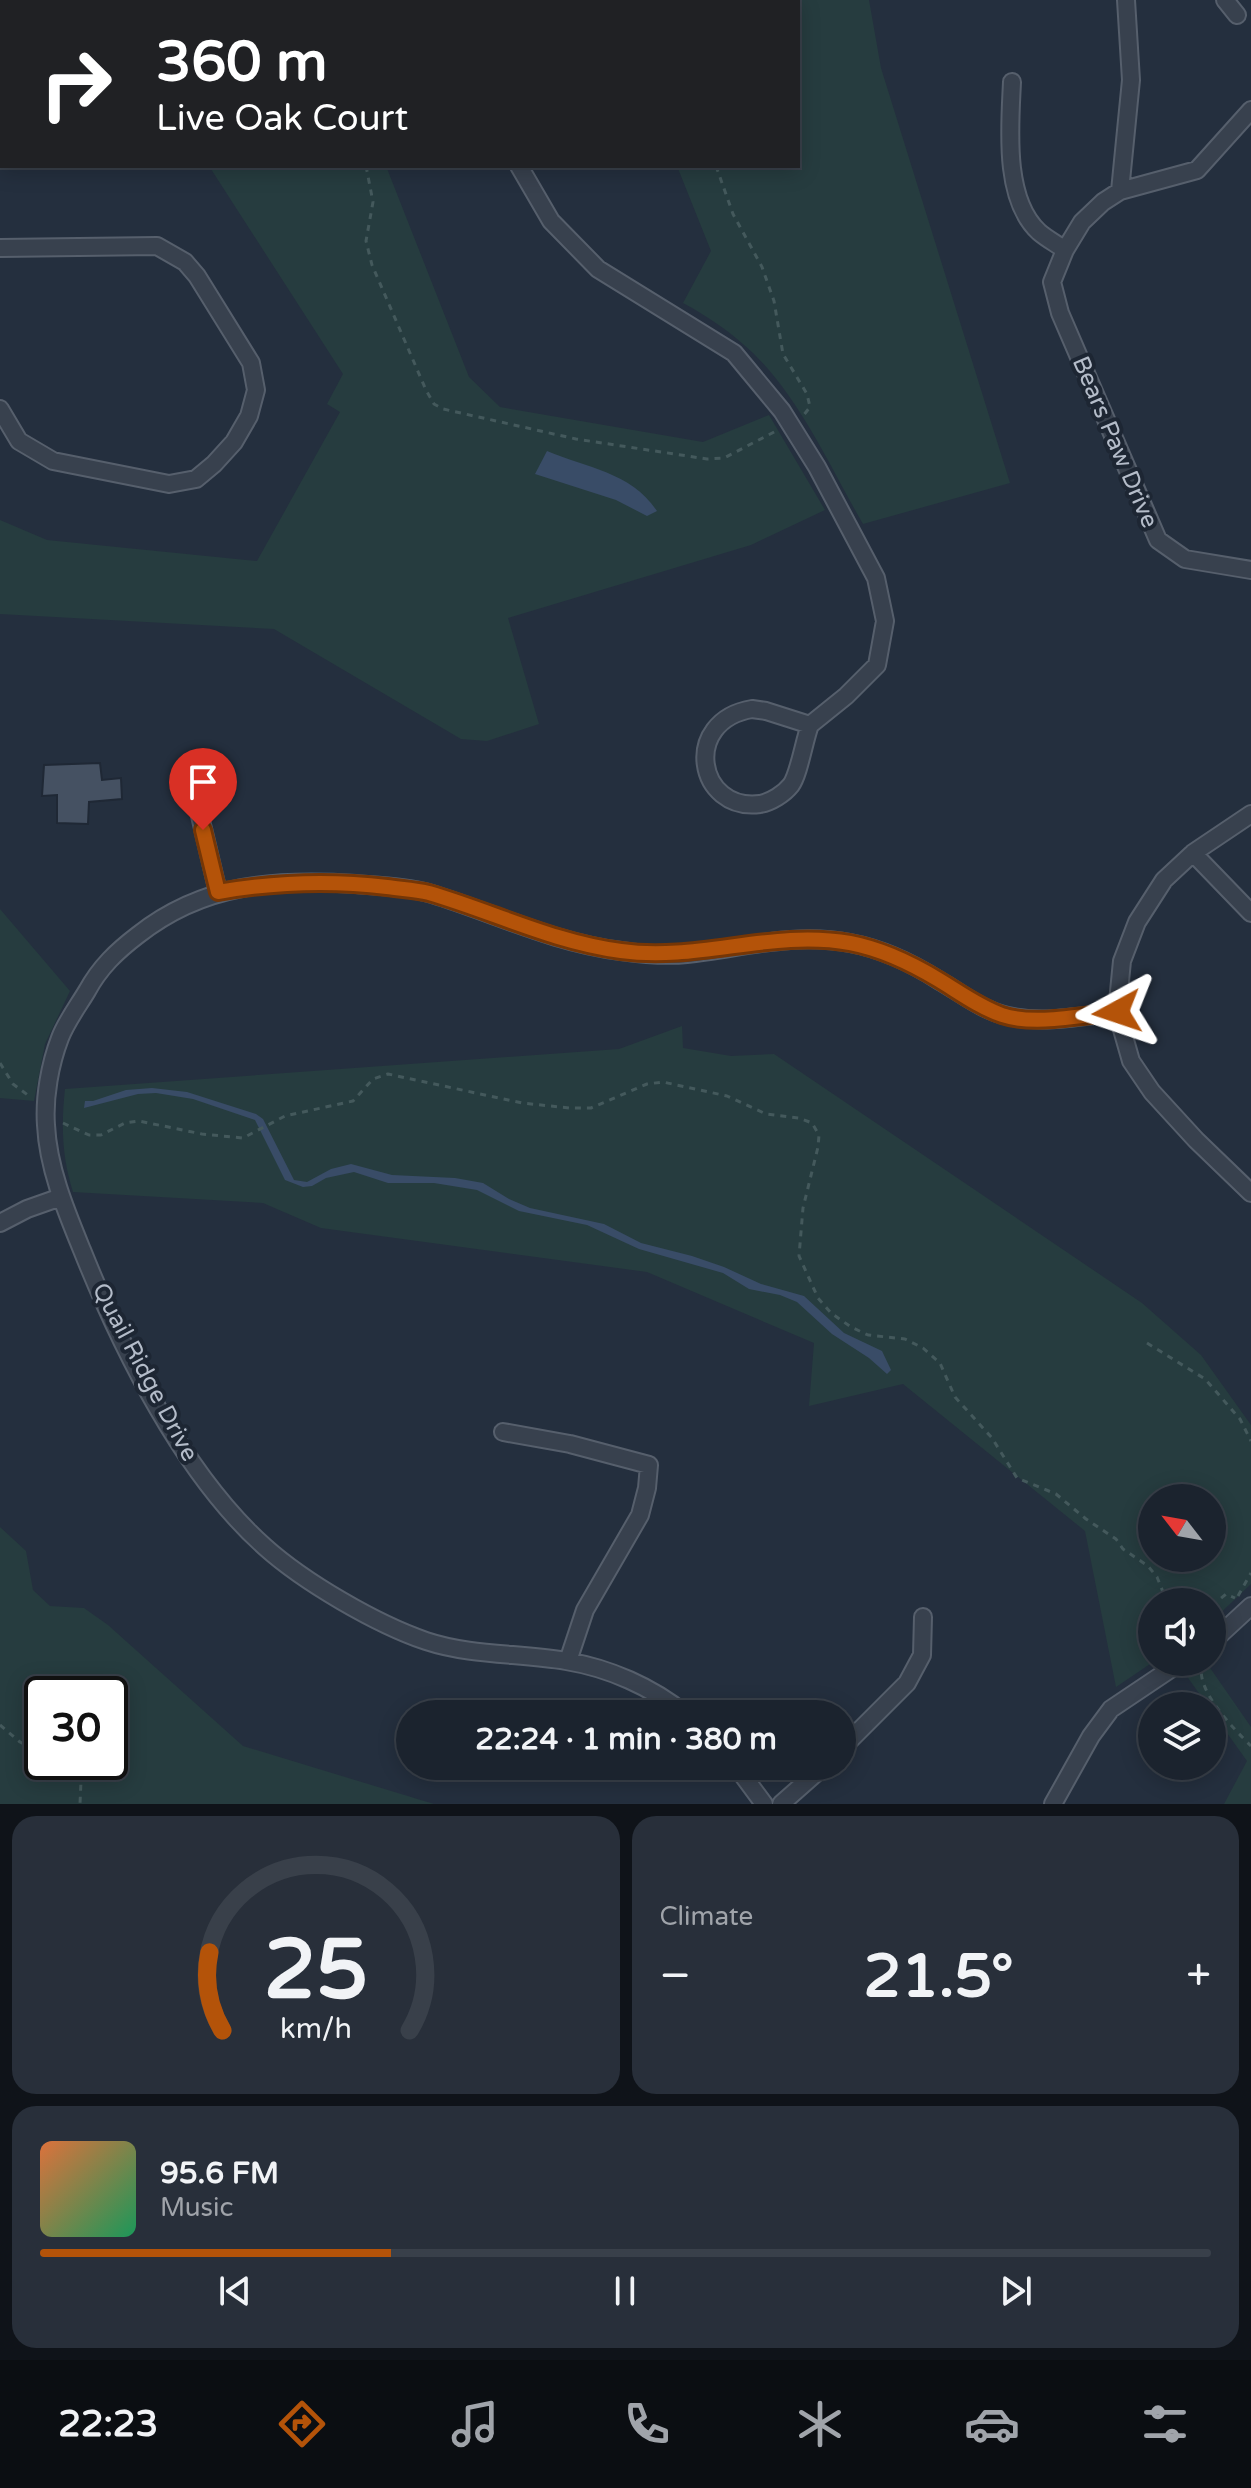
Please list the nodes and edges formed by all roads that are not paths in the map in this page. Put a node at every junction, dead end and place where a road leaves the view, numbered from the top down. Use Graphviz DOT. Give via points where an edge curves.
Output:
graph roads {
  1 [pos="1126,0"];
  2 [pos="1225,0"];
  3 [pos="1237,15"];
  4 [pos="1012,82"];
  5 [pos="1251,110"];
  6 [pos="520,168"];
  7 [pos="1120,191"];
  8 [pos="0,248"];
  9 [pos="1065,250"];
  10 [pos="0,409"];
  11 [pos="1251,570"];
  12 [pos="810,725"];
  13 [pos="196,799"];
  14 [pos="1251,814"];
  15 [pos="1193,853"];
  16 [pos="218,892"];
  17 [pos="1251,913"];
  18 [pos="1117,1012"];
  19 [pos="1251,1193"];
  20 [pos="61,1197"];
  21 [pos="0,1223"];
  22 [pos="503,1432"];
  23 [pos="1244,1603"];
  24 [pos="923,1617"];
  25 [pos="1226,1625"];
  26 [pos="568,1661"];
  27 [pos="1160,1676"];
  28 [pos="662,1700"];
  29 [pos="856,1734"];
  30 [pos="746,1780"];
  31 [pos="808,1780"];
  32 [pos="764,1804"];
  33 [pos="781,1804"];
  34 [pos="1053,1804"];
  1 -- 7 [label="street" via="1131,80"];
  2 -- 3 [label="street"];
  4 -- 9 [label="street" via="1009,150 1019,199 1038,231"];
  5 -- 7 [label="street" via="1197,170"];
  6 -- 12 [label="street" via="551,221 598,269 734,353 790,423 876,578 885,621 877,665"];
  7 -- 9 [label="street, Bears Paw Drive" via="1082,222"];
  8 -- 10 [label="street" via="157,246 197,276 251,363 256,390 249,416 214,464 196,479 169,484 53,461 19,441"];
  9 -- 11 [label="street, Bears Paw Drive" via="1052,282 1060,313 1158,540 1185,559"];
  12 -- 12 [label="street" via="752,709 725,717 706,744 709,777 731,800 747,805 779,796 798,770"];
  13 -- 16 [label="street"];
  14 -- 15 [label="street"];
  15 -- 17 [label="street"];
  15 -- 18 [label="street" via="1164,880 1137,922 1122,961"];
  16 -- 18 [label="street, Quail Ridge Drive" via="318,882 427,893 575,943 622,952 680,954 781,939 840,941 895,956 1005,1016 1041,1019"];
  16 -- 20 [label="street, Quail Ridge Drive" via="149,926 118,951 98,971 60,1037 46,1131"];
  18 -- 19 [label="street" via="1131,1061 1152,1092"];
  20 -- 21 [label="street"];
  20 -- 26 [label="street, Quail Ridge Drive" via="104,1301 177,1439 201,1476 266,1549 370,1616 426,1641 489,1654"];
  22 -- 26 [label="street" via="649,1465 640,1515 585,1610"];
  23 -- 25 [label="street"];
  24 -- 29 [label="street" via="922,1655 907,1683"];
  26 -- 28 [label="street, Quail Ridge Drive" via="619,1674"];
  27 -- 34 [label="street" via="1111,1709"];
  30 -- 32 [label="street"];
  31 -- 33 [label="street"];
}
